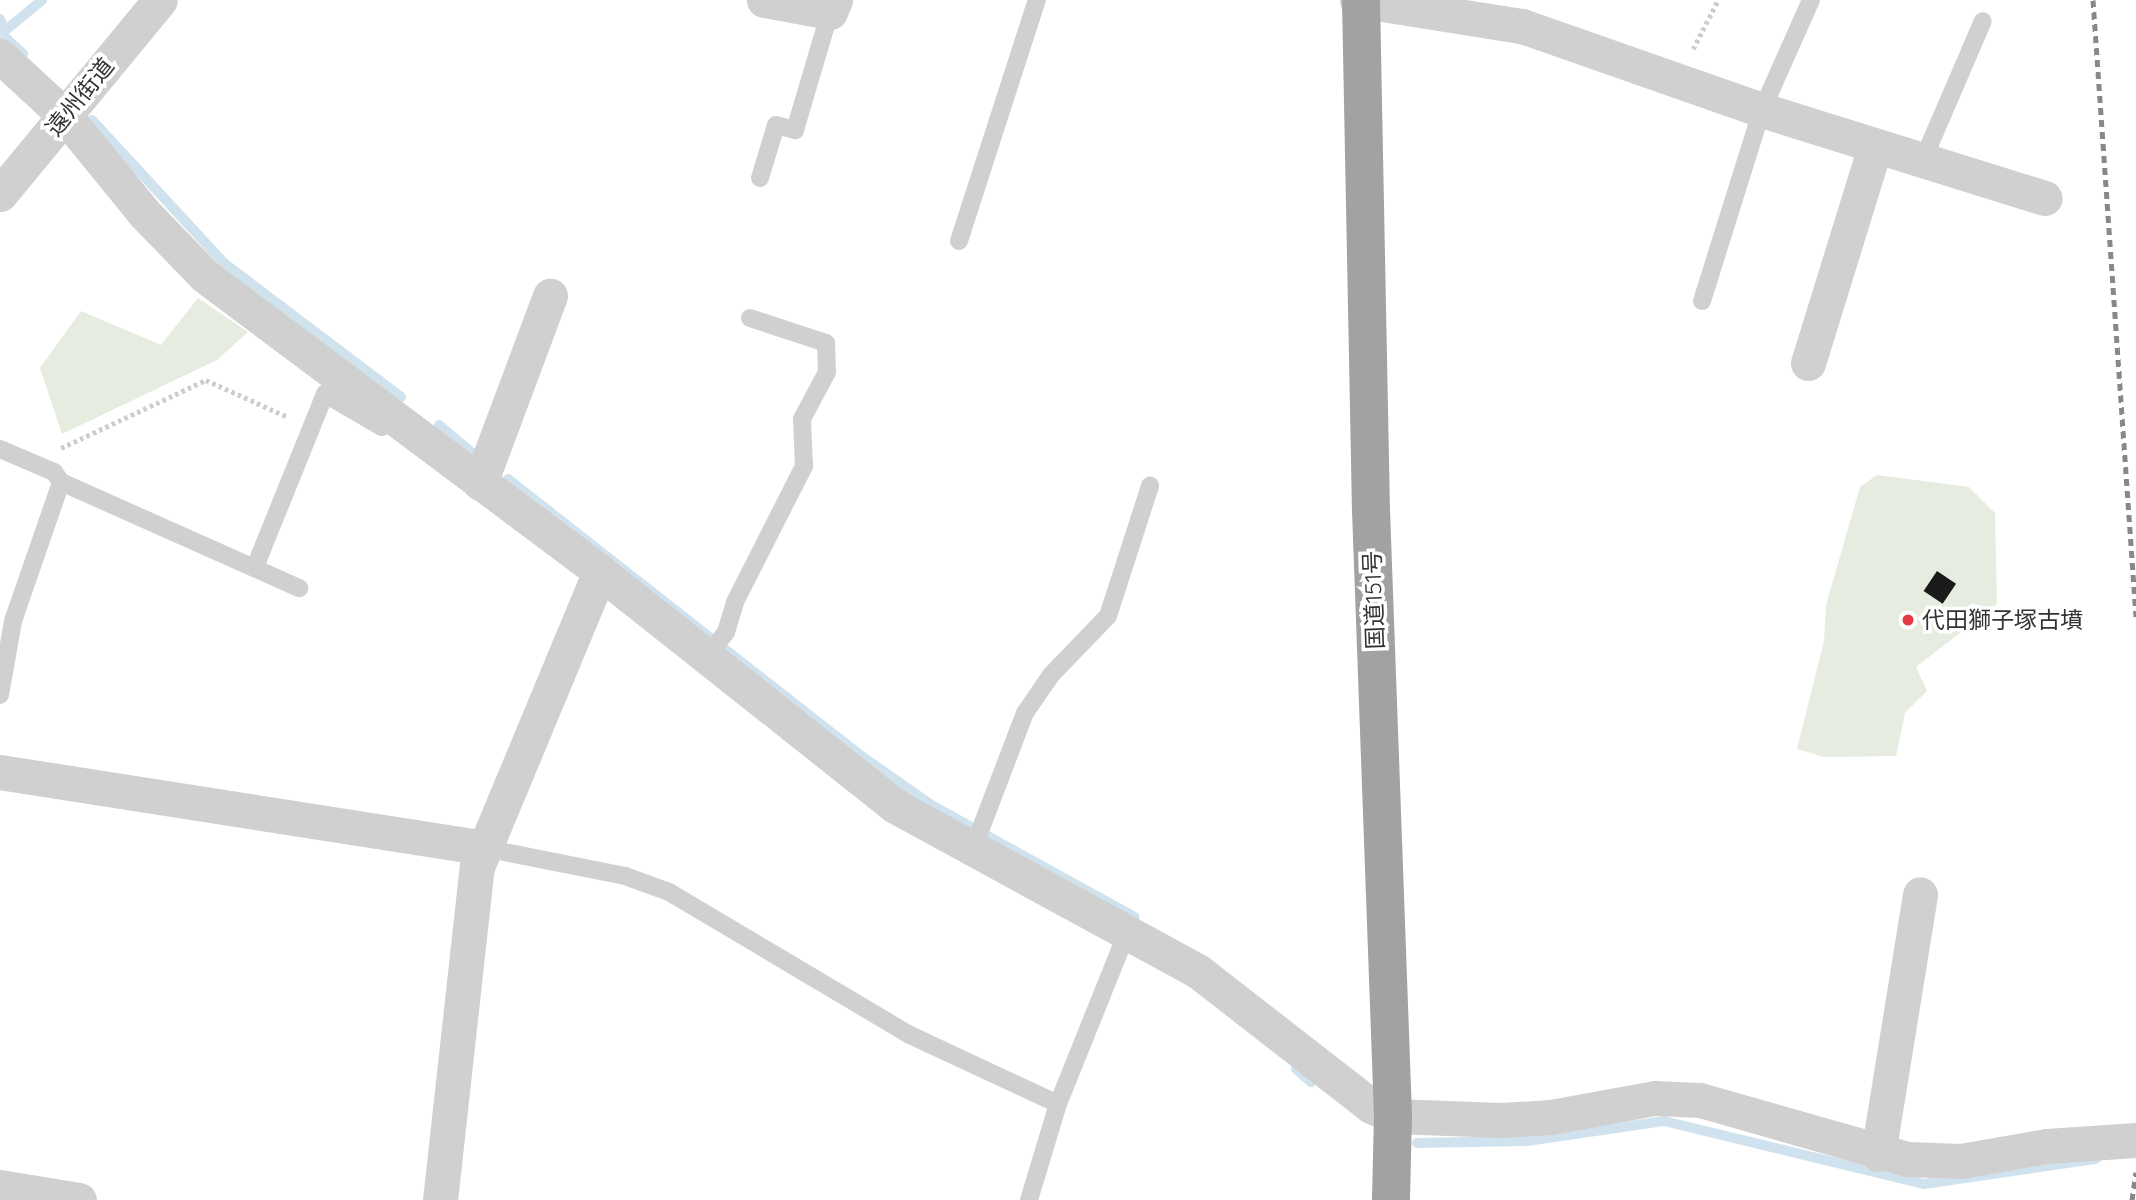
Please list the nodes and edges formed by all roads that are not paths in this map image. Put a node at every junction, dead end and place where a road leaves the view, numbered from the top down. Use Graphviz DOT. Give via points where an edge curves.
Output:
graph roads {
  1 [pos="160,0"];
  2 [pos="764,0"];
  3 [pos="1037,0"];
  4 [pos="1360,0"];
  5 [pos="1811,0"];
  6 [pos="832,6"];
  7 [pos="1983,21"];
  8 [pos="0,56"];
  9 [pos="1762,110"];
  10 [pos="65,116"];
  11 [pos="1875,146"];
  12 [pos="1923,160"];
  13 [pos="760,178"];
  14 [pos="0,194"];
  15 [pos="2045,198"];
  16 [pos="959,242"];
  17 [pos="550,296"];
  18 [pos="1702,301"];
  19 [pos="750,318"];
  20 [pos="1808,363"];
  21 [pos="417,433"];
  22 [pos="0,449"];
  23 [pos="61,482"];
  24 [pos="480,483"];
  25 [pos="1150,486"];
  26 [pos="255,567"];
  27 [pos="600,572"];
  28 [pos="299,588"];
  29 [pos="715,645"];
  30 [pos="0,695"];
  31 [pos="0,772"];
  32 [pos="978,838"];
  33 [pos="484,848"];
  34 [pos="1920,894"];
  35 [pos="1128,930"];
  36 [pos="1059,1104"];
  37 [pos="1393,1116"];
  38 [pos="2136,1140"];
  39 [pos="1878,1154"];
  40 [pos="0,1187"];
  41 [pos="79,1200"];
  42 [pos="440,1200"];
  43 [pos="1029,1200"];
  44 [pos="1391,1200"];
  1 -- 10 [label="street, 遠州街道"];
  2 -- 6 [label="street"];
  3 -- 16 [label="lane"];
  4 -- 9 [label="street" via="1522,26"];
  4 -- 37 [label="highway, 国道151号" via="1371,510"];
  5 -- 9 [label="lane"];
  6 -- 13 [label="lane" via="794,130 776,125"];
  7 -- 12 [label="lane"];
  8 -- 10 [label="street"];
  9 -- 11 [label="street"];
  9 -- 18 [label="lane"];
  10 -- 14 [label="street, 遠州街道"];
  10 -- 21 [label="street" via="145,214 205,276"];
  11 -- 12 [label="street"];
  11 -- 20 [label="street"];
  12 -- 15 [label="street"];
  17 -- 24 [label="street"];
  19 -- 29 [label="lane" via="827,343 827,372 802,419 804,466"];
  21 -- 24 [label="street"];
  21 -- 26 [label="lane" via="405,441 325,394"];
  22 -- 23 [label="lane" via="32,462"];
  23 -- 26 [label="lane"];
  23 -- 30 [label="lane" via="13,621"];
  24 -- 27 [label="street"];
  25 -- 32 [label="lane" via="1108,616 1051,675 1025,713"];
  26 -- 28 [label="lane"];
  27 -- 29 [label="street"];
  27 -- 33 [label="street"];
  29 -- 32 [label="street" via="895,806"];
  31 -- 33 [label="street"];
  32 -- 35 [label="street"];
  33 -- 36 [label="lane" via="625,876 669,892 910,1035"];
  33 -- 42 [label="street" via="477,867"];
  34 -- 39 [label="street"];
  35 -- 36 [label="lane"];
  35 -- 37 [label="street" via="1241,1001 1371,1106"];
  36 -- 43 [label="lane"];
  37 -- 39 [label="street" via="1551,1118 1655,1098 1700,1100 1753,1111"];
  37 -- 44 [label="highway, 国道151号"];
  38 -- 39 [label="street" via="2047,1146 1961,1161"];
  40 -- 41 [label="street"];
}
